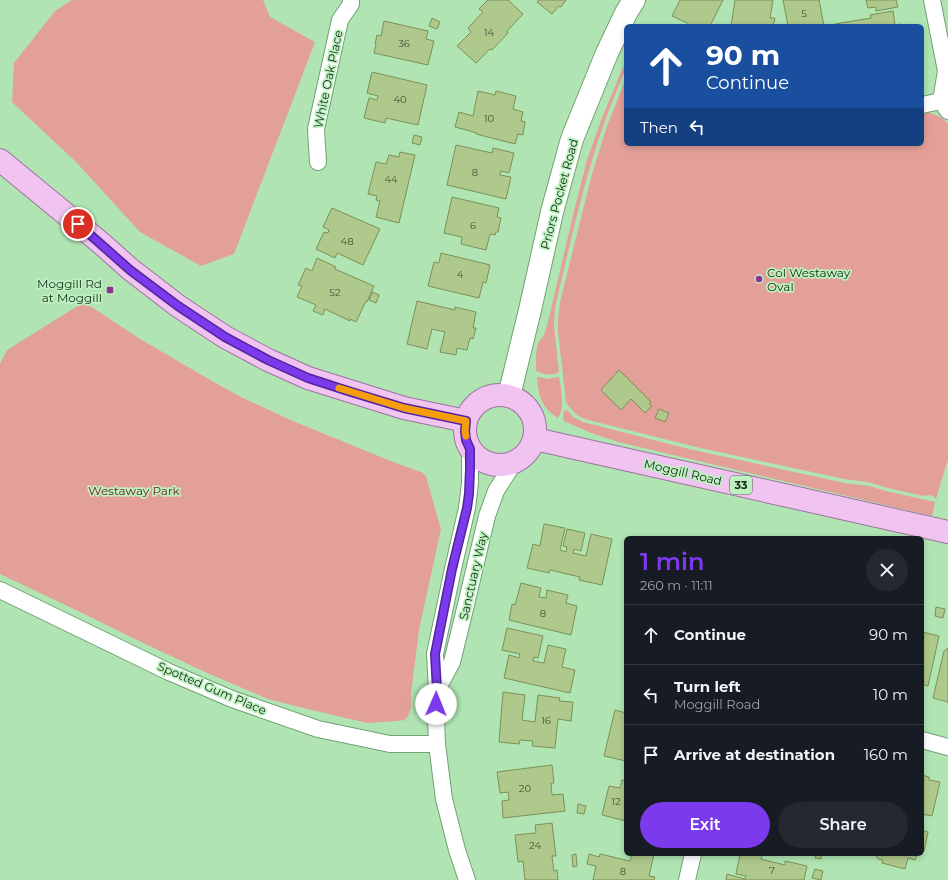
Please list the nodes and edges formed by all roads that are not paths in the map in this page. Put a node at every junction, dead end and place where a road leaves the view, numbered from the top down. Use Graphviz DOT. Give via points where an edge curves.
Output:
graph roads {
  1 [pos="351,0"];
  2 [pos="634,0"];
  3 [pos="932,0"];
  4 [pos="924,105"];
  5 [pos="945,106"];
  6 [pos="318,162"];
  7 [pos="2,166"];
  8 [pos="509,396"];
  9 [pos="466,421"];
  10 [pos="535,439"];
  11 [pos="470,449"];
  12 [pos="513,464"];
  13 [pos="948,532"];
  14 [pos="0,590"];
  15 [pos="437,690"];
  16 [pos="924,740"];
  17 [pos="437,744"];
  18 [pos="948,746"];
  19 [pos="693,856"];
  20 [pos="467,880"];
  21 [pos="687,880"];
  1 -- 6 [label="street, White Oak Place" via="340,20 316,130"];
  2 -- 8 [label="street, Priors Pocket Road" via="607,53 572,139 552,212"];
  3 -- 5 [label="street" via="946,71"];
  4 -- 5 [label="street"];
  7 -- 9 [label="main road" via="102,244 130,270 225,337 308,378 404,408"];
  8 -- 9 [label="main road" via="498,395 478,403"];
  8 -- 10 [label="main road" via="519,401 533,417"];
  9 -- 11 [label="main road" via="466,440"];
  10 -- 12 [label="main road" via="527,454"];
  10 -- 13 [label="main road, Moggill Road / 33"];
  11 -- 12 [label="main road" via="478,458 489,464"];
  11 -- 15 [label="street, Sanctuary Way" via="467,508 435,654"];
  12 -- 15 [label="street, Sanctuary Way" via="496,491 487,516 452,662"];
  14 -- 17 [label="street, Spotted Gum Place" via="169,672 232,699 318,729 390,744"];
  15 -- 17 [label="street, Sanctuary Way"];
  16 -- 18 [label="street"];
  17 -- 20 [label="street, Sanctuary Way" via="444,799"];
  19 -- 21 [label="street"];
}
